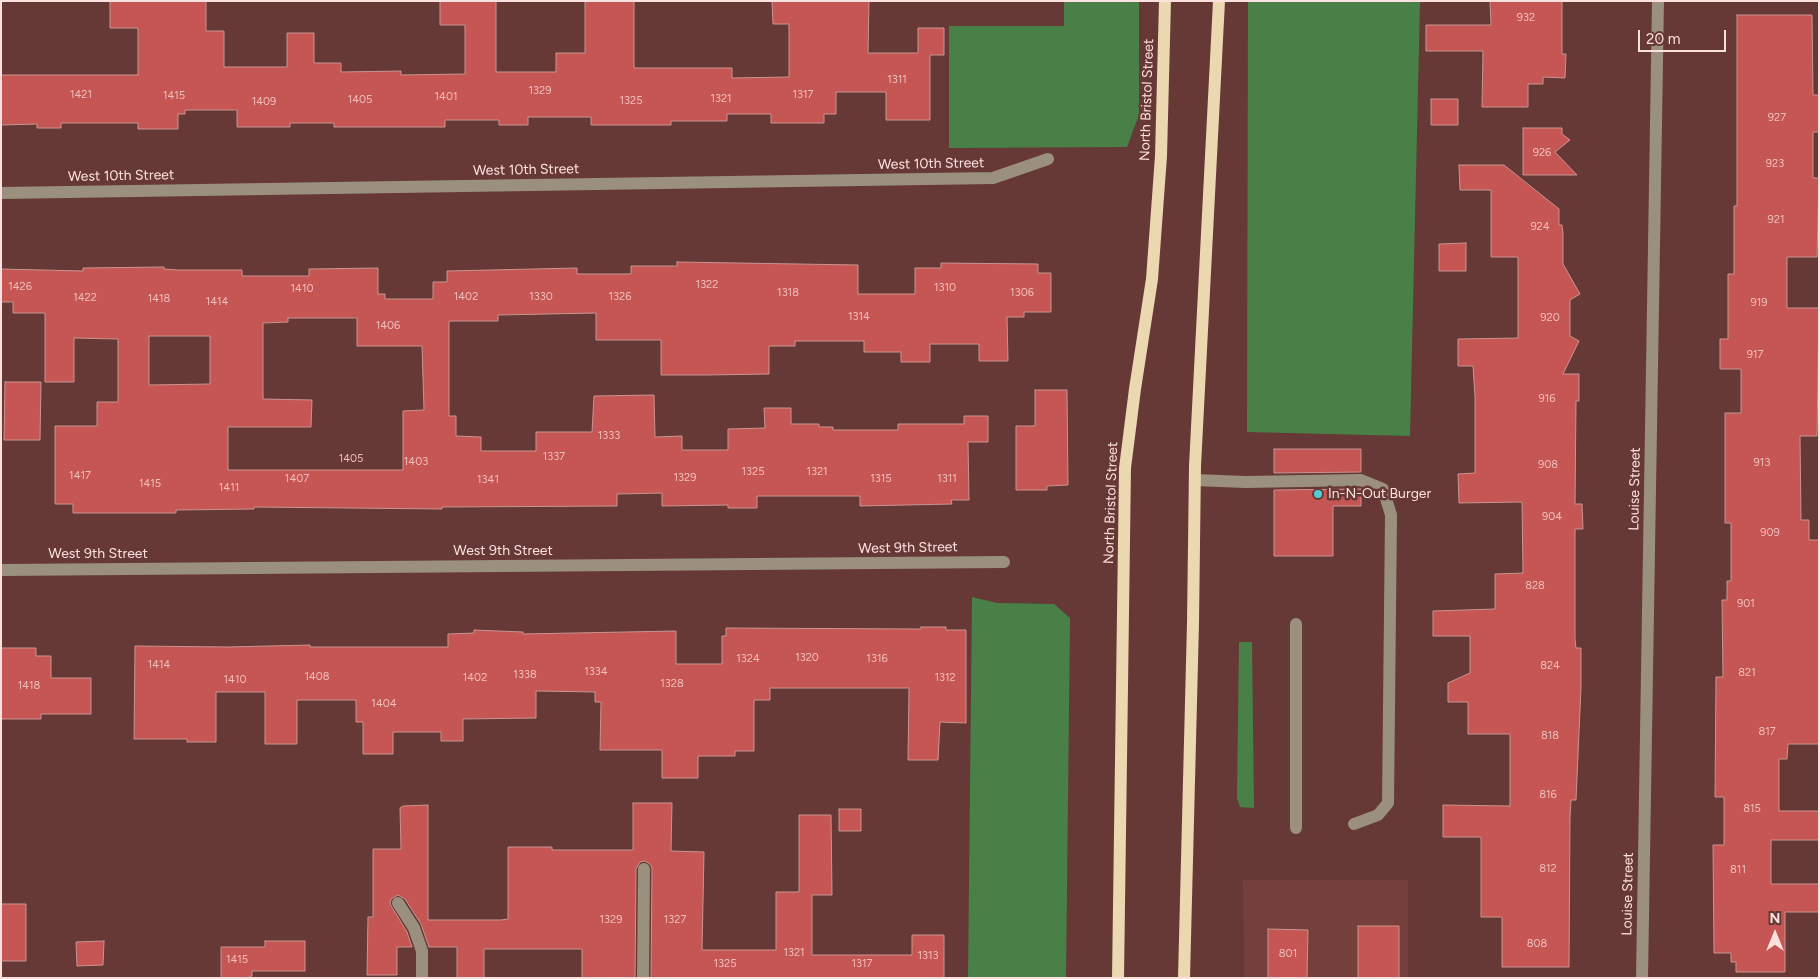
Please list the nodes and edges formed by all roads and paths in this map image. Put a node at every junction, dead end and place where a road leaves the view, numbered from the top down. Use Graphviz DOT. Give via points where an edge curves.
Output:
graph roads {
  1 [pos="1165,1"];
  2 [pos="1218,1"];
  3 [pos="1658,1"];
  4 [pos="1048,159"];
  5 [pos="1,193"];
  6 [pos="1195,480"];
  7 [pos="1004,562"];
  8 [pos="1,570"];
  9 [pos="1296,624"];
  10 [pos="1354,824"];
  11 [pos="1296,828"];
  12 [pos="644,869"];
  13 [pos="398,903"];
  14 [pos="422,978"];
  15 [pos="642,978"];
  16 [pos="1118,978"];
  17 [pos="1184,978"];
  18 [pos="1642,978"];
  1 -- 16 [label="main road, North Bristol Street" via="1161,156 1152,279 1125,468"];
  2 -- 6 [label="main road"];
  3 -- 18 [label="street, Louise Street"];
  4 -- 5 [label="street, West 10th Street" via="994,178"];
  6 -- 10 [label="street" via="1361,480 1383,489 1392,515 1388,803 1378,815"];
  6 -- 17 [label="main road"];
  7 -- 8 [label="street, West 9th Street"];
  9 -- 11 [label="street"];
  12 -- 15 [label="street"];
  13 -- 14 [label="street" via="414,928 422,951"];
}
